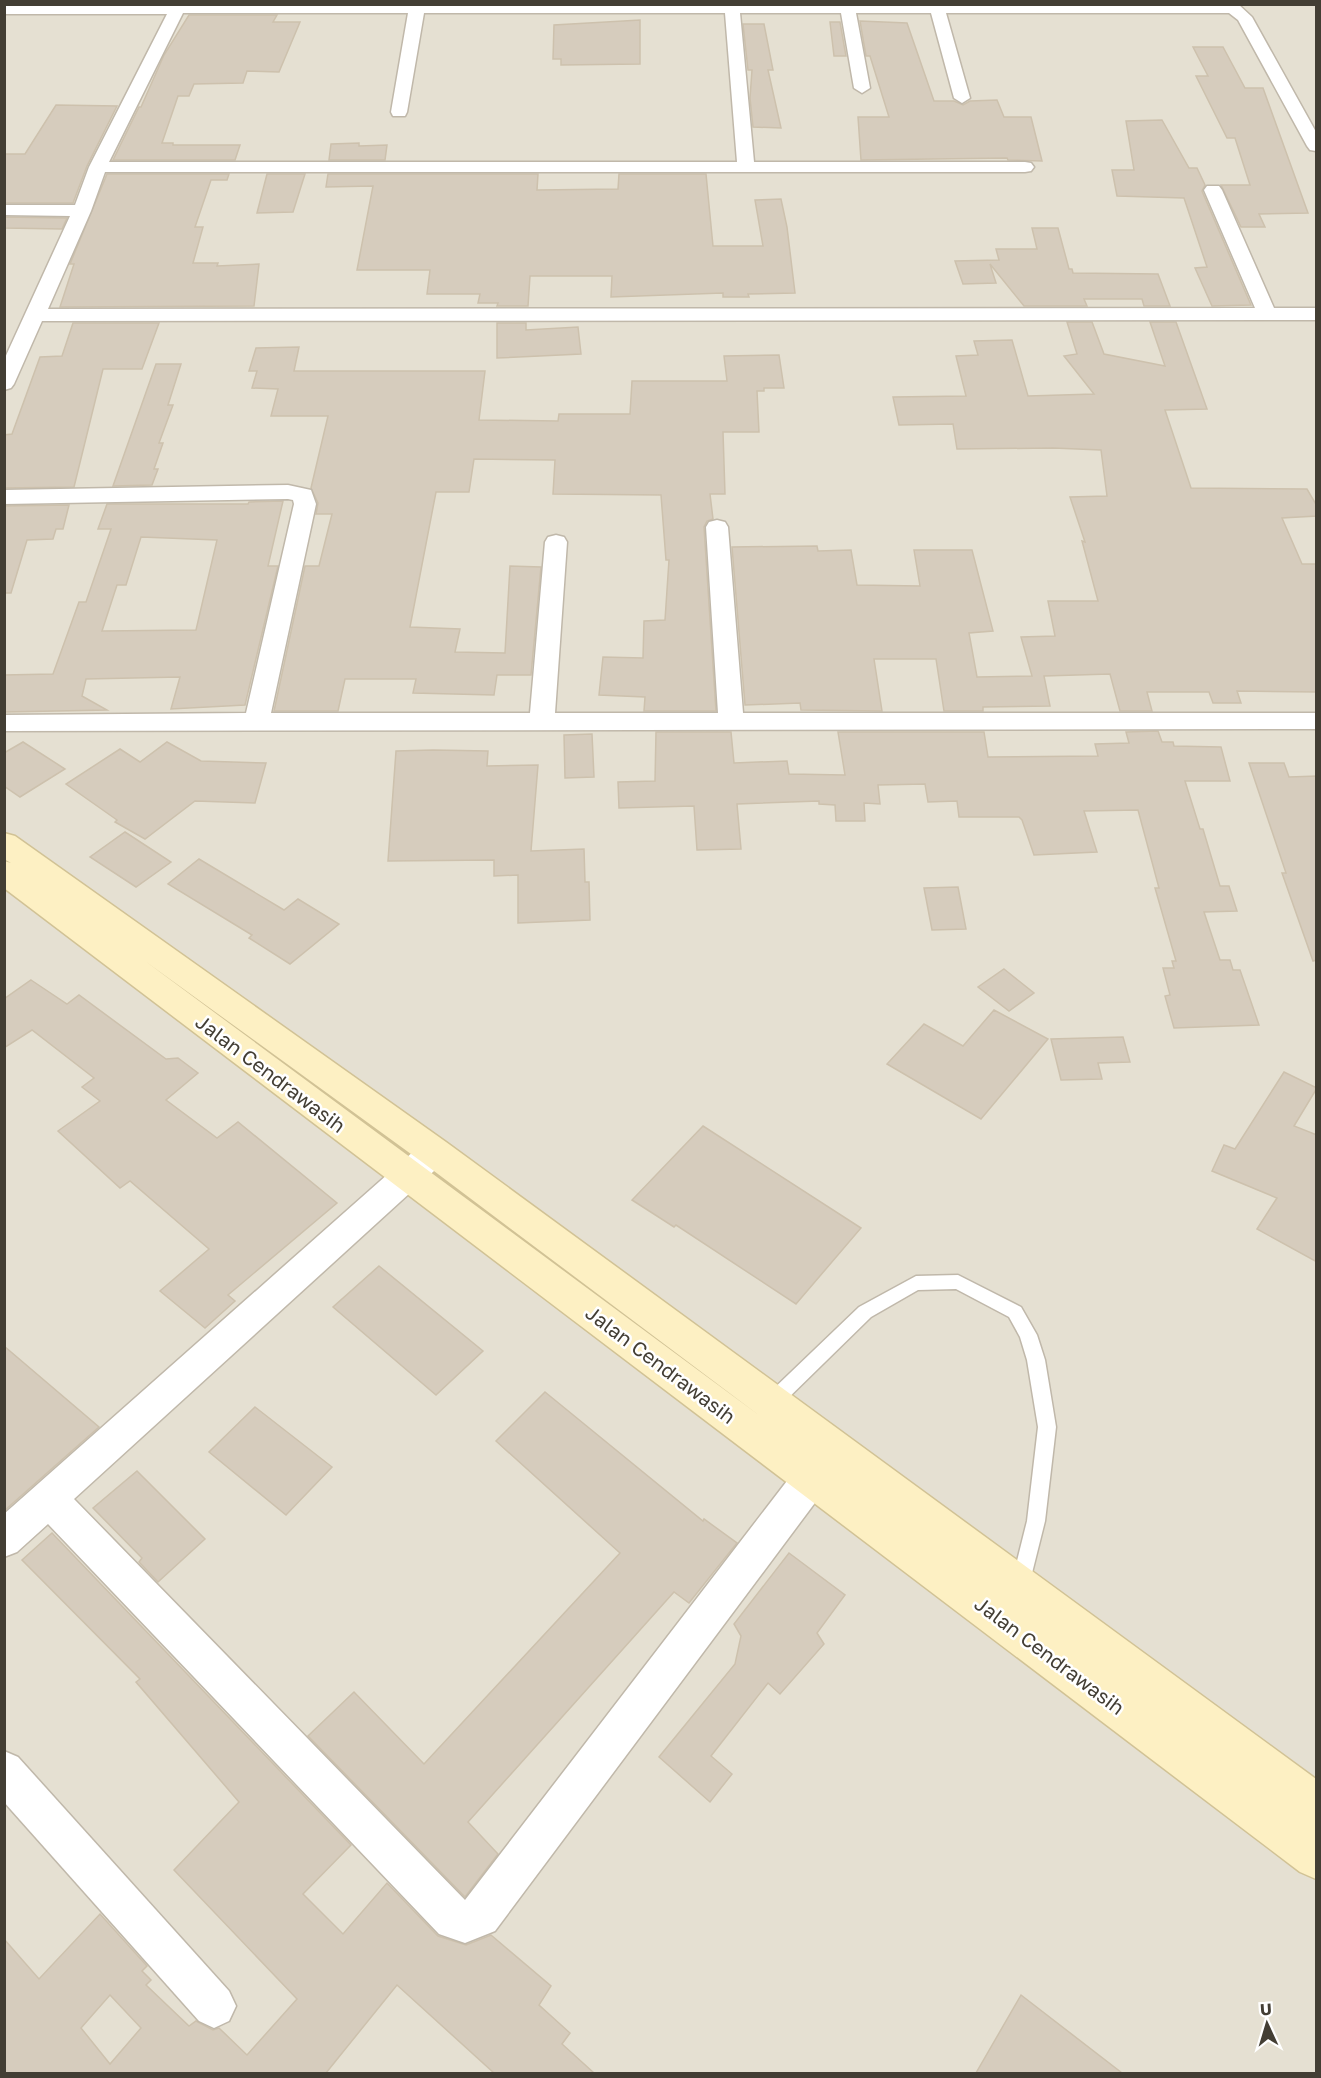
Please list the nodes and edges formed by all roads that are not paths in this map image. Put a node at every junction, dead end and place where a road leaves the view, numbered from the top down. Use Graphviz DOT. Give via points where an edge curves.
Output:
graph roads {
  1 [pos="1195,6"];
  2 [pos="179,7"];
  3 [pos="469,7"];
  4 [pos="943,7"];
  5 [pos="4,9"];
  6 [pos="417,9"];
  7 [pos="848,9"];
  8 [pos="732,10"];
  9 [pos="862,88"];
  10 [pos="962,98"];
  11 [pos="399,112"];
  12 [pos="1317,146"];
  13 [pos="98,167"];
  14 [pos="1025,167"];
  15 [pos="746,168"];
  16 [pos="1213,190"];
  17 [pos="4,210"];
  18 [pos="82,211"];
  19 [pos="1267,314"];
  20 [pos="1317,314"];
  21 [pos="37,315"];
  22 [pos="4,384"];
  23 [pos="4,497"];
  24 [pos="717,527"];
  25 [pos="556,542"];
  26 [pos="257,721"];
  27 [pos="1317,721"];
  28 [pos="542,722"];
  29 [pos="731,722"];
  30 [pos="4,723"];
  31 [pos="4,843"];
  32 [pos="4,872"];
  33 [pos="421,1163"];
  34 [pos="772,1402"];
  35 [pos="813,1476"];
  36 [pos="50,1500"];
  37 [pos="4,1539"];
  38 [pos="1020,1585"];
  39 [pos="4,1771"];
  40 [pos="1317,1806"];
  41 [pos="1317,1856"];
  42 [pos="214,2007"];
  1 -- 4 [label="street"];
  1 -- 12 [label="street" via="1233,8 1244,17"];
  2 -- 5 [label="street"];
  2 -- 6 [label="street"];
  2 -- 13 [label="street"];
  3 -- 6 [label="street"];
  3 -- 8 [label="street"];
  4 -- 7 [label="street"];
  4 -- 10 [label="street"];
  6 -- 11 [label="street"];
  7 -- 8 [label="street"];
  7 -- 9 [label="street"];
  8 -- 15 [label="street"];
  13 -- 15 [label="street"];
  13 -- 18 [label="street"];
  14 -- 15 [label="street"];
  16 -- 19 [label="street"];
  17 -- 18 [label="street"];
  18 -- 21 [label="street"];
  19 -- 20 [label="street"];
  19 -- 21 [label="street"];
  21 -- 22 [label="street"];
  23 -- 26 [label="street" via="288,492 303,495 305,504"];
  24 -- 29 [label="street"];
  25 -- 28 [label="street"];
  26 -- 28 [label="street"];
  26 -- 30 [label="street"];
  27 -- 29 [label="street"];
  28 -- 29 [label="street"];
  31 -- 33 [label="main road, Jalan Cendrawasih"];
  32 -- 33 [label="main road, Jalan Cendrawasih"];
  33 -- 34 [label="main road, Jalan Cendrawasih"];
  33 -- 35 [label="main road, Jalan Cendrawasih"];
  33 -- 36 [label="street"];
  34 -- 38 [label="main road, Jalan Cendrawasih"];
  34 -- 38 [label="lane" via="865,1312 916,1283 958,1282 1015,1312 1029,1335 1036,1360 1047,1427 1036,1521"];
  35 -- 36 [label="street" via="480,1916 461,1923"];
  35 -- 41 [label="main road, Jalan Cendrawasih"];
  36 -- 37 [label="street"];
  38 -- 40 [label="main road, Jalan Cendrawasih"];
  39 -- 42 [label="street"];
}
